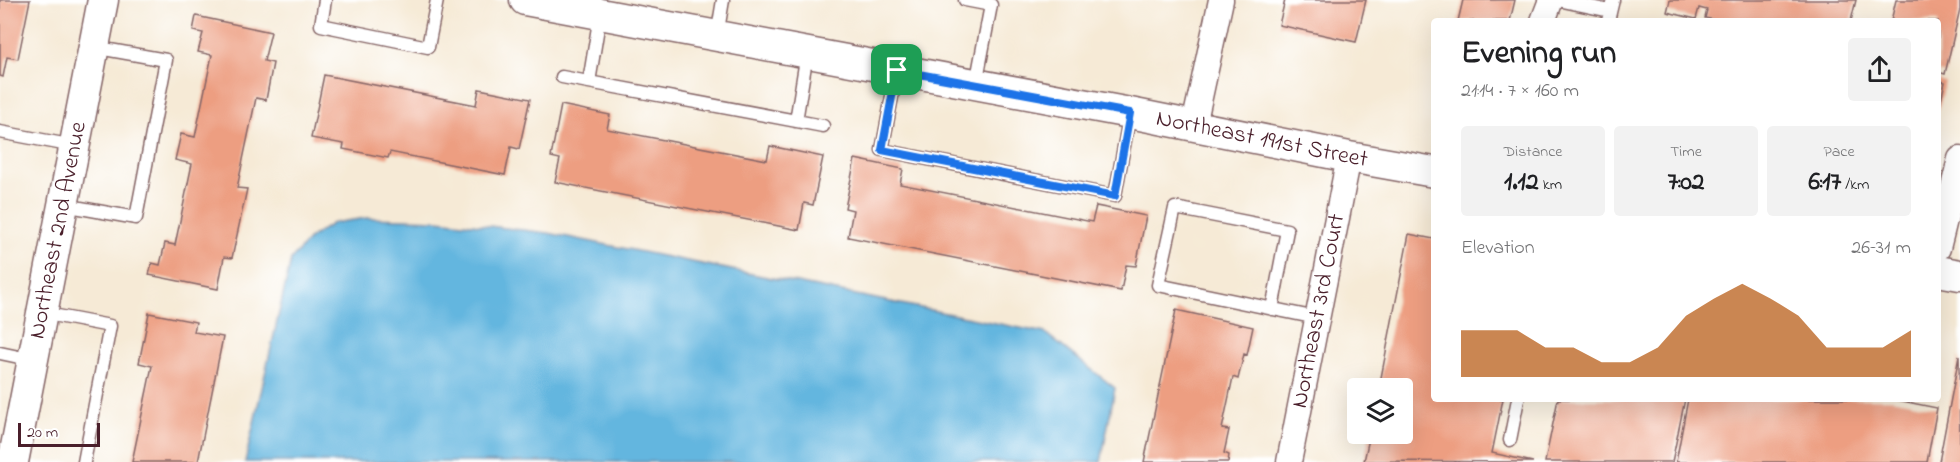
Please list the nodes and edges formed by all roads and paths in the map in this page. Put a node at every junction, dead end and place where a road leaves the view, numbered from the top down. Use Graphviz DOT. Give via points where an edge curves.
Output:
graph roads {
  1 [pos="103,0"];
  2 [pos="325,0"];
  3 [pos="437,0"];
  4 [pos="525,0"];
  5 [pos="723,0"];
  6 [pos="965,0"];
  7 [pos="1221,0"];
  8 [pos="1551,0"];
  9 [pos="1558,0"];
  10 [pos="1610,11"];
  11 [pos="600,14"];
  12 [pos="1544,18"];
  13 [pos="717,36"];
  14 [pos="93,47"];
  15 [pos="807,53"];
  16 [pos="897,70"];
  17 [pos="562,77"];
  18 [pos="590,82"];
  19 [pos="976,84"];
  20 [pos="1130,113"];
  21 [pos="796,121"];
  22 [pos="1194,125"];
  23 [pos="823,126"];
  24 [pos="0,132"];
  25 [pos="74,146"];
  26 [pos="1349,157"];
  27 [pos="1960,159"];
  28 [pos="1431,171"];
  29 [pos="63,205"];
  30 [pos="1941,236"];
  31 [pos="1941,272"];
  32 [pos="1960,275"];
  33 [pos="1272,309"];
  34 [pos="42,314"];
  35 [pos="1317,318"];
  36 [pos="0,353"];
  37 [pos="33,360"];
  38 [pos="1517,402"];
  39 [pos="1510,440"];
  40 [pos="14,462"];
  41 [pos="84,462"];
  42 [pos="1289,462"];
  1 -- 14 [label="street, Northeast 2nd Avenue"];
  2 -- 3 [label="lane" via="321,26 428,46"];
  4 -- 11 [label="street, Northeast 191st Street"];
  5 -- 13 [label="lane"];
  6 -- 19 [label="lane" via="991,5"];
  7 -- 22 [label="street"];
  8 -- 12 [label="street"];
  9 -- 10 [label="lane"];
  11 -- 13 [label="street, Northeast 191st Street" via="635,15"];
  11 -- 18 [label="lane"];
  13 -- 15 [label="street, Northeast 191st Street"];
  14 -- 25 [label="street, Northeast 2nd Avenue"];
  14 -- 29 [label="lane" via="166,60 136,218"];
  15 -- 16 [label="street, Northeast 191st Street"];
  15 -- 21 [label="lane"];
  16 -- 19 [label="street, Northeast 191st Street"];
  16 -- 20 [label="lane" via="882,150 1115,196"];
  17 -- 18 [label="lane"];
  18 -- 21 [label="lane"];
  19 -- 20 [label="street, Northeast 191st Street"];
  20 -- 22 [label="street, Northeast 191st Street"];
  21 -- 23 [label="lane"];
  22 -- 26 [label="street, Northeast 191st Street"];
  24 -- 25 [label="lane"];
  25 -- 29 [label="street, Northeast 2nd Avenue"];
  26 -- 28 [label="street, Northeast 191st Street"];
  26 -- 35 [label="street, Northeast 3rd Court"];
  27 -- 30 [label="street"];
  29 -- 34 [label="street, Northeast 2nd Avenue"];
  31 -- 32 [label="street"];
  33 -- 33 [label="lane" via="1158,285 1174,208 1287,230"];
  33 -- 35 [label="lane"];
  34 -- 37 [label="street, Northeast 2nd Avenue"];
  34 -- 41 [label="lane" via="110,326"];
  35 -- 42 [label="street, Northeast 3rd Court"];
  36 -- 37 [label="lane"];
  37 -- 40 [label="street, Northeast 2nd Avenue"];
  38 -- 39 [label="lane"];
}
